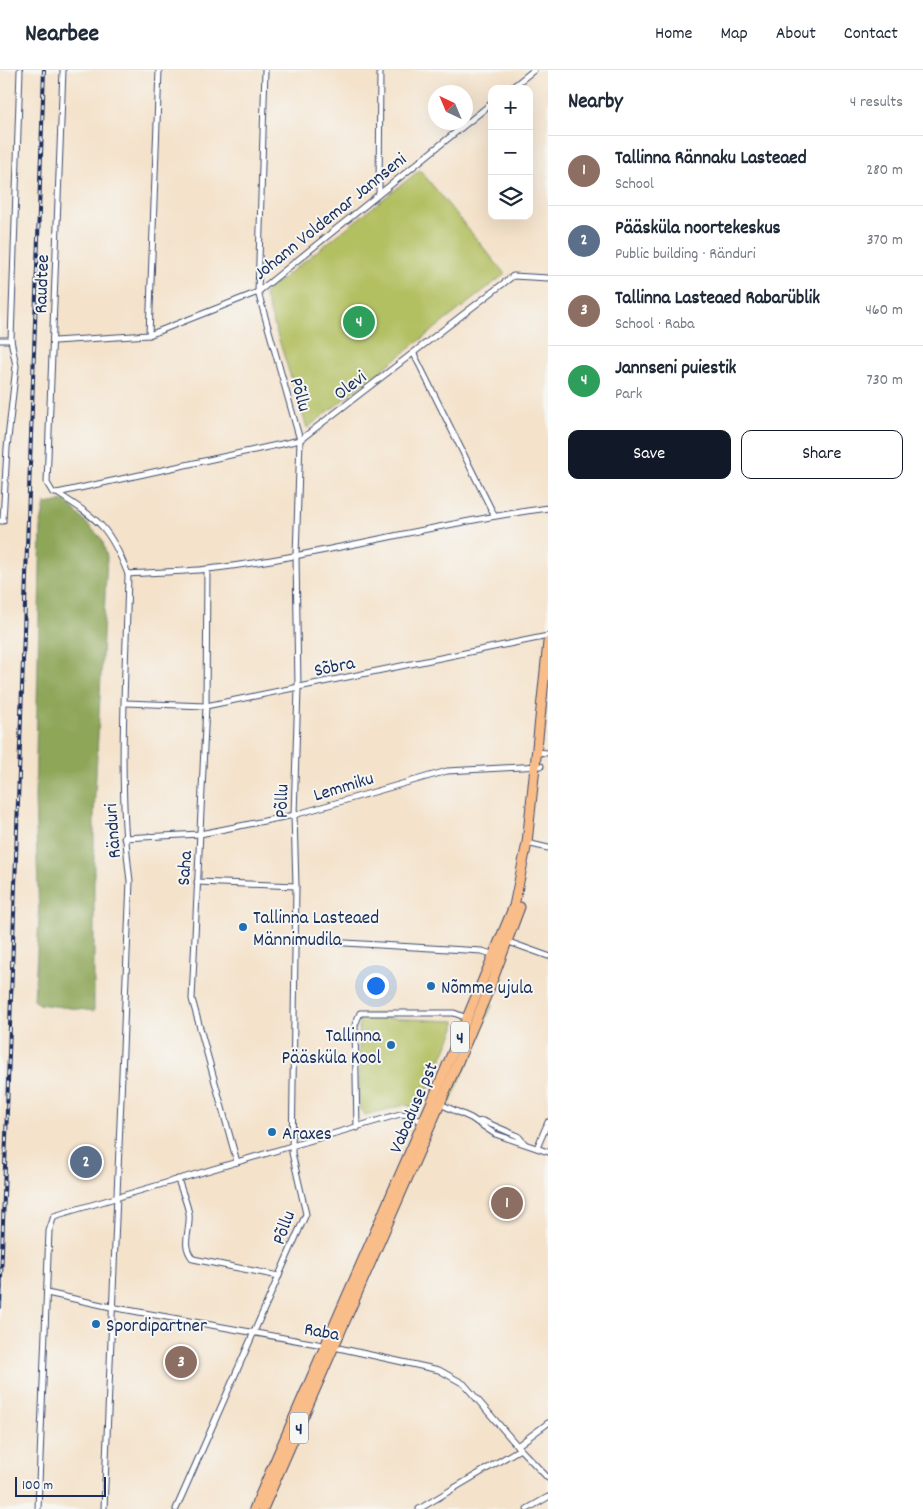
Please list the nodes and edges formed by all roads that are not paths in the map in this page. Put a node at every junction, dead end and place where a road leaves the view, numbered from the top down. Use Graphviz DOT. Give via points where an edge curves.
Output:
graph roads {
  1 [pos="20,70"];
  2 [pos="63,70"];
  3 [pos="159,70"];
  4 [pos="265,70"];
  5 [pos="380,70"];
  6 [pos="534,70"];
  7 [pos="515,85"];
  8 [pos="488,106"];
  9 [pos="379,192"];
  10 [pos="548,278"];
  11 [pos="258,292"];
  12 [pos="149,335"];
  13 [pos="0,340"];
  14 [pos="11,340"];
  15 [pos="54,341"];
  16 [pos="414,354"];
  17 [pos="300,440"];
  18 [pos="57,494"];
  19 [pos="548,508"];
  20 [pos="494,515"];
  21 [pos="1,521"];
  22 [pos="296,555"];
  23 [pos="207,569"];
  24 [pos="128,574"];
  25 [pos="548,636"];
  26 [pos="548,642"];
  27 [pos="298,689"];
  28 [pos="548,698"];
  29 [pos="125,703"];
  30 [pos="206,706"];
  31 [pos="542,753"];
  32 [pos="538,766"];
  33 [pos="294,815"];
  34 [pos="200,834"];
  35 [pos="124,838"];
  36 [pos="530,844"];
  37 [pos="548,848"];
  38 [pos="196,882"];
  39 [pos="296,886"];
  40 [pos="294,940"];
  41 [pos="505,940"];
  42 [pos="495,955"];
  43 [pos="548,956"];
  44 [pos="472,1019"];
  45 [pos="436,1103"];
  46 [pos="548,1122"];
  47 [pos="427,1123"];
  48 [pos="357,1128"];
  49 [pos="292,1146"];
  50 [pos="537,1148"];
  51 [pos="548,1152"];
  52 [pos="237,1162"];
  53 [pos="178,1179"];
  54 [pos="117,1196"];
  55 [pos="279,1276"];
  56 [pos="47,1293"];
  57 [pos="111,1307"];
  58 [pos="253,1334"];
  59 [pos="330,1347"];
  60 [pos="548,1423"];
  61 [pos="518,1448"];
  62 [pos="548,1478"];
  63 [pos="548,1497"];
  64 [pos="38,1509"];
  65 [pos="104,1509"];
  66 [pos="176,1509"];
  67 [pos="254,1509"];
  68 [pos="263,1509"];
  69 [pos="419,1509"];
  70 [pos="527,1509"];
  1 -- 14 [label="street, Raudtee"];
  2 -- 15 [label="street, Raudtee"];
  3 -- 12 [label="street"];
  4 -- 11 [label="street, Põllu"];
  5 -- 9 [label="street"];
  6 -- 7 [label="street"];
  8 -- 9 [label="street, Johann Voldemar Jannseni"];
  9 -- 11 [label="street, Johann Voldemar Jannseni"];
  10 -- 16 [label="street, Olevi" via="513,276"];
  11 -- 12 [label="street, Johann Voldemar Jannseni"];
  11 -- 17 [label="street, Põllu"];
  12 -- 15 [label="street, Johann Voldemar Jannseni"];
  13 -- 14 [label="street"];
  14 -- 21 [label="street, Raudtee" via="16,366"];
  15 -- 18 [label="street, Raudtee" via="47,483"];
  16 -- 17 [label="street, Olevi"];
  16 -- 20 [label="street"];
  17 -- 18 [label="street, Olevi"];
  17 -- 22 [label="street, Põllu"];
  18 -- 24 [label="street, Ränduri" via="100,522 118,548"];
  19 -- 20 [label="street"];
  20 -- 22 [label="street"];
  22 -- 23 [label="street"];
  22 -- 27 [label="street, Põllu"];
  23 -- 24 [label="street"];
  23 -- 30 [label="street, Saha"];
  24 -- 29 [label="street, Ränduri"];
  25 -- 27 [label="street, Sõbra"];
  26 -- 31 [label="highway, Vabaduse pst / 4"];
  27 -- 30 [label="street, Sõbra"];
  27 -- 33 [label="street, Põllu"];
  28 -- 31 [label="highway, Vabaduse pst / 4"];
  29 -- 30 [label="street, Sõbra"];
  29 -- 35 [label="street, Ränduri"];
  30 -- 34 [label="street, Saha"];
  31 -- 32 [label="highway, Vabaduse pst / 4"];
  32 -- 33 [label="street, Lemmiku" via="447,771"];
  32 -- 36 [label="highway, Vabaduse pst / 4"];
  33 -- 34 [label="street, Lemmiku"];
  33 -- 39 [label="street, Põllu"];
  34 -- 35 [label="street, Lemmiku"];
  34 -- 38 [label="street, Saha"];
  35 -- 54 [label="street, Ränduri" via="130,881"];
  36 -- 37 [label="street"];
  36 -- 41 [label="highway, Vabaduse pst / 4"];
  38 -- 39 [label="street"];
  38 -- 52 [label="street, Saha" via="192,999"];
  39 -- 40 [label="street, Põllu"];
  40 -- 42 [label="street" via="482,951"];
  40 -- 49 [label="street, Põllu"];
  41 -- 42 [label="highway, Vabaduse pst / 4"];
  41 -- 43 [label="street"];
  41 -- 44 [label="highway, Vabaduse pst / 4"];
  42 -- 44 [label="highway, Vabaduse pst / 4"];
  44 -- 45 [label="highway, Vabaduse pst / 4"];
  44 -- 48 [label="street" via="454,1013 360,1013 355,1025"];
  45 -- 47 [label="highway, Vabaduse pst / 4"];
  45 -- 50 [label="street" via="518,1136 524,1143"];
  46 -- 50 [label="street"];
  47 -- 48 [label="street" via="400,1114"];
  47 -- 59 [label="highway, Vabaduse pst / 4"];
  48 -- 49 [label="street"];
  49 -- 52 [label="street"];
  49 -- 55 [label="street, Põllu" via="306,1214"];
  50 -- 51 [label="street"];
  52 -- 53 [label="street"];
  53 -- 54 [label="street"];
  53 -- 55 [label="street" via="189,1215 185,1241 187,1252 193,1259"];
  54 -- 56 [label="street" via="54,1216 48,1231"];
  54 -- 57 [label="street, Ränduri"];
  55 -- 58 [label="street, Põllu"];
  56 -- 57 [label="street, Raba"];
  56 -- 64 [label="street"];
  57 -- 58 [label="street, Raba"];
  57 -- 65 [label="street, Ränduri"];
  58 -- 59 [label="street, Raba"];
  58 -- 66 [label="street, Põllu"];
  59 -- 61 [label="street, Raba" via="449,1374 464,1384"];
  59 -- 67 [label="highway, Vabaduse pst / 4"];
  59 -- 68 [label="highway, Vabaduse pst / 4"];
  60 -- 61 [label="street"];
  61 -- 62 [label="street, Raba"];
  61 -- 69 [label="street"];
  63 -- 70 [label="street"];
}
